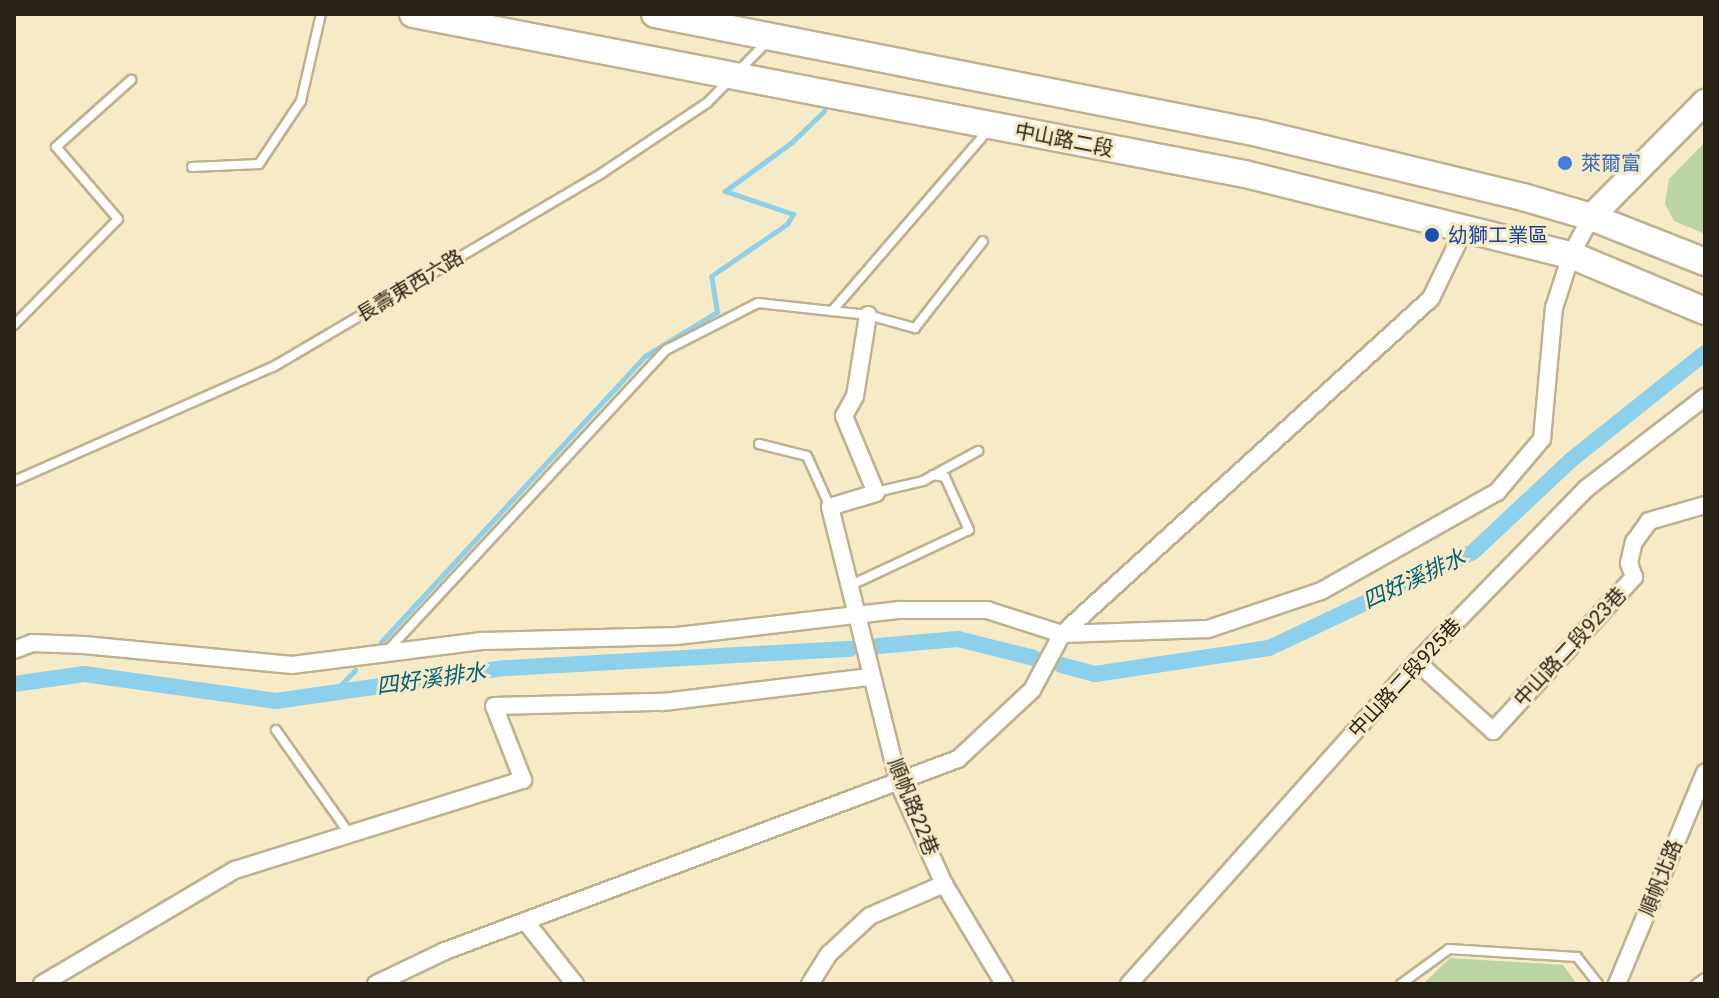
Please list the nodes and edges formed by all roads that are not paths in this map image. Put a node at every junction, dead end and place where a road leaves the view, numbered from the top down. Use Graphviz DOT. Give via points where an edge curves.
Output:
graph roads {
  1 [pos="321,14"];
  2 [pos="413,14"];
  3 [pos="655,14"];
  4 [pos="773,37"];
  5 [pos="935,69"];
  6 [pos="729,77"];
  7 [pos="131,80"];
  8 [pos="1705,102"];
  9 [pos="926,114"];
  10 [pos="991,126"];
  11 [pos="192,167"];
  12 [pos="1591,217"];
  13 [pos="1466,226"];
  14 [pos="983,241"];
  15 [pos="1571,255"];
  16 [pos="1705,262"];
  17 [pos="1704,310"];
  18 [pos="832,311"];
  19 [pos="868,315"];
  20 [pos="14,325"];
  21 [pos="1705,397"];
  22 [pos="759,444"];
  23 [pos="978,451"];
  24 [pos="933,475"];
  25 [pos="14,481"];
  26 [pos="876,493"];
  27 [pos="1705,505"];
  28 [pos="830,507"];
  29 [pos="849,586"];
  30 [pos="857,616"];
  31 [pos="1062,634"];
  32 [pos="14,650"];
  33 [pos="385,654"];
  34 [pos="1417,662"];
  35 [pos="870,677"];
  36 [pos="276,730"];
  37 [pos="1705,773"];
  38 [pos="899,784"];
  39 [pos="349,833"];
  40 [pos="944,884"];
  41 [pos="526,922"];
  42 [pos="1705,978"];
  43 [pos="42,984"];
  44 [pos="376,984"];
  45 [pos="575,984"];
  46 [pos="810,984"];
  47 [pos="1004,984"];
  48 [pos="1129,984"];
  49 [pos="1401,984"];
  50 [pos="1598,984"];
  51 [pos="1617,984"];
  52 [pos="1696,984"];
  1 -- 11 [label="lane" via="301,101 259,164"];
  2 -- 6 [label="main road, 中山路二段"];
  3 -- 4 [label="main road"];
  4 -- 5 [label="main road"];
  4 -- 6 [label="lane, 長壽東西六路"];
  5 -- 9 [label="main road"];
  5 -- 12 [label="main road" via="1258,133"];
  6 -- 9 [label="main road, 中山路二段"];
  6 -- 25 [label="lane, 長壽東西六路" via="707,103 602,173 273,367"];
  7 -- 20 [label="lane" via="56,147 118,219"];
  8 -- 12 [label="street"];
  9 -- 10 [label="main road, 中山路二段"];
  10 -- 13 [label="main road, 中山路二段" via="1245,174"];
  10 -- 18 [label="lane"];
  12 -- 15 [label="street"];
  12 -- 16 [label="main road"];
  13 -- 15 [label="main road, 中山路二段"];
  13 -- 31 [label="street" via="1431,298"];
  14 -- 19 [label="lane" via="915,328"];
  15 -- 17 [label="main road, 中山路二段"];
  15 -- 31 [label="street" via="1554,308 1542,439 1497,492 1321,591 1208,629"];
  18 -- 19 [label="lane"];
  18 -- 33 [label="lane" via="758,303 666,350"];
  19 -- 26 [label="street" via="855,396 844,416"];
  21 -- 34 [label="street, 中山路二段925巷" via="1587,488"];
  22 -- 28 [label="lane" via="807,456"];
  23 -- 24 [label="lane"];
  24 -- 26 [label="lane"];
  24 -- 29 [label="lane" via="945,477 969,530"];
  26 -- 28 [label="street"];
  27 -- 34 [label="street, 中山路二段923巷" via="1649,521 1634,542 1629,563 1634,577 1493,731"];
  28 -- 29 [label="street, 順帆路22巷"];
  29 -- 30 [label="street, 順帆路22巷"];
  30 -- 31 [label="street" via="899,610 987,610"];
  30 -- 33 [label="street" via="677,636 483,641"];
  30 -- 35 [label="street, 順帆路22巷"];
  31 -- 38 [label="street" via="1032,690 958,759"];
  32 -- 33 [label="street" via="32,643 84,645 292,665"];
  34 -- 48 [label="street, 中山路二段925巷"];
  35 -- 38 [label="street, 順帆路22巷"];
  35 -- 39 [label="street" via="663,702 494,706 523,780"];
  36 -- 39 [label="lane"];
  37 -- 51 [label="street, 順帆北路"];
  38 -- 40 [label="street, 順帆路22巷"];
  38 -- 41 [label="street"];
  39 -- 43 [label="street" via="235,870"];
  40 -- 46 [label="street" via="870,916 829,954"];
  40 -- 47 [label="street, 順帆路22巷"];
  41 -- 44 [label="street" via="445,951"];
  41 -- 45 [label="street"];
  42 -- 52 [label="lane"];
  49 -- 50 [label="lane" via="1449,949 1577,957"];
}
